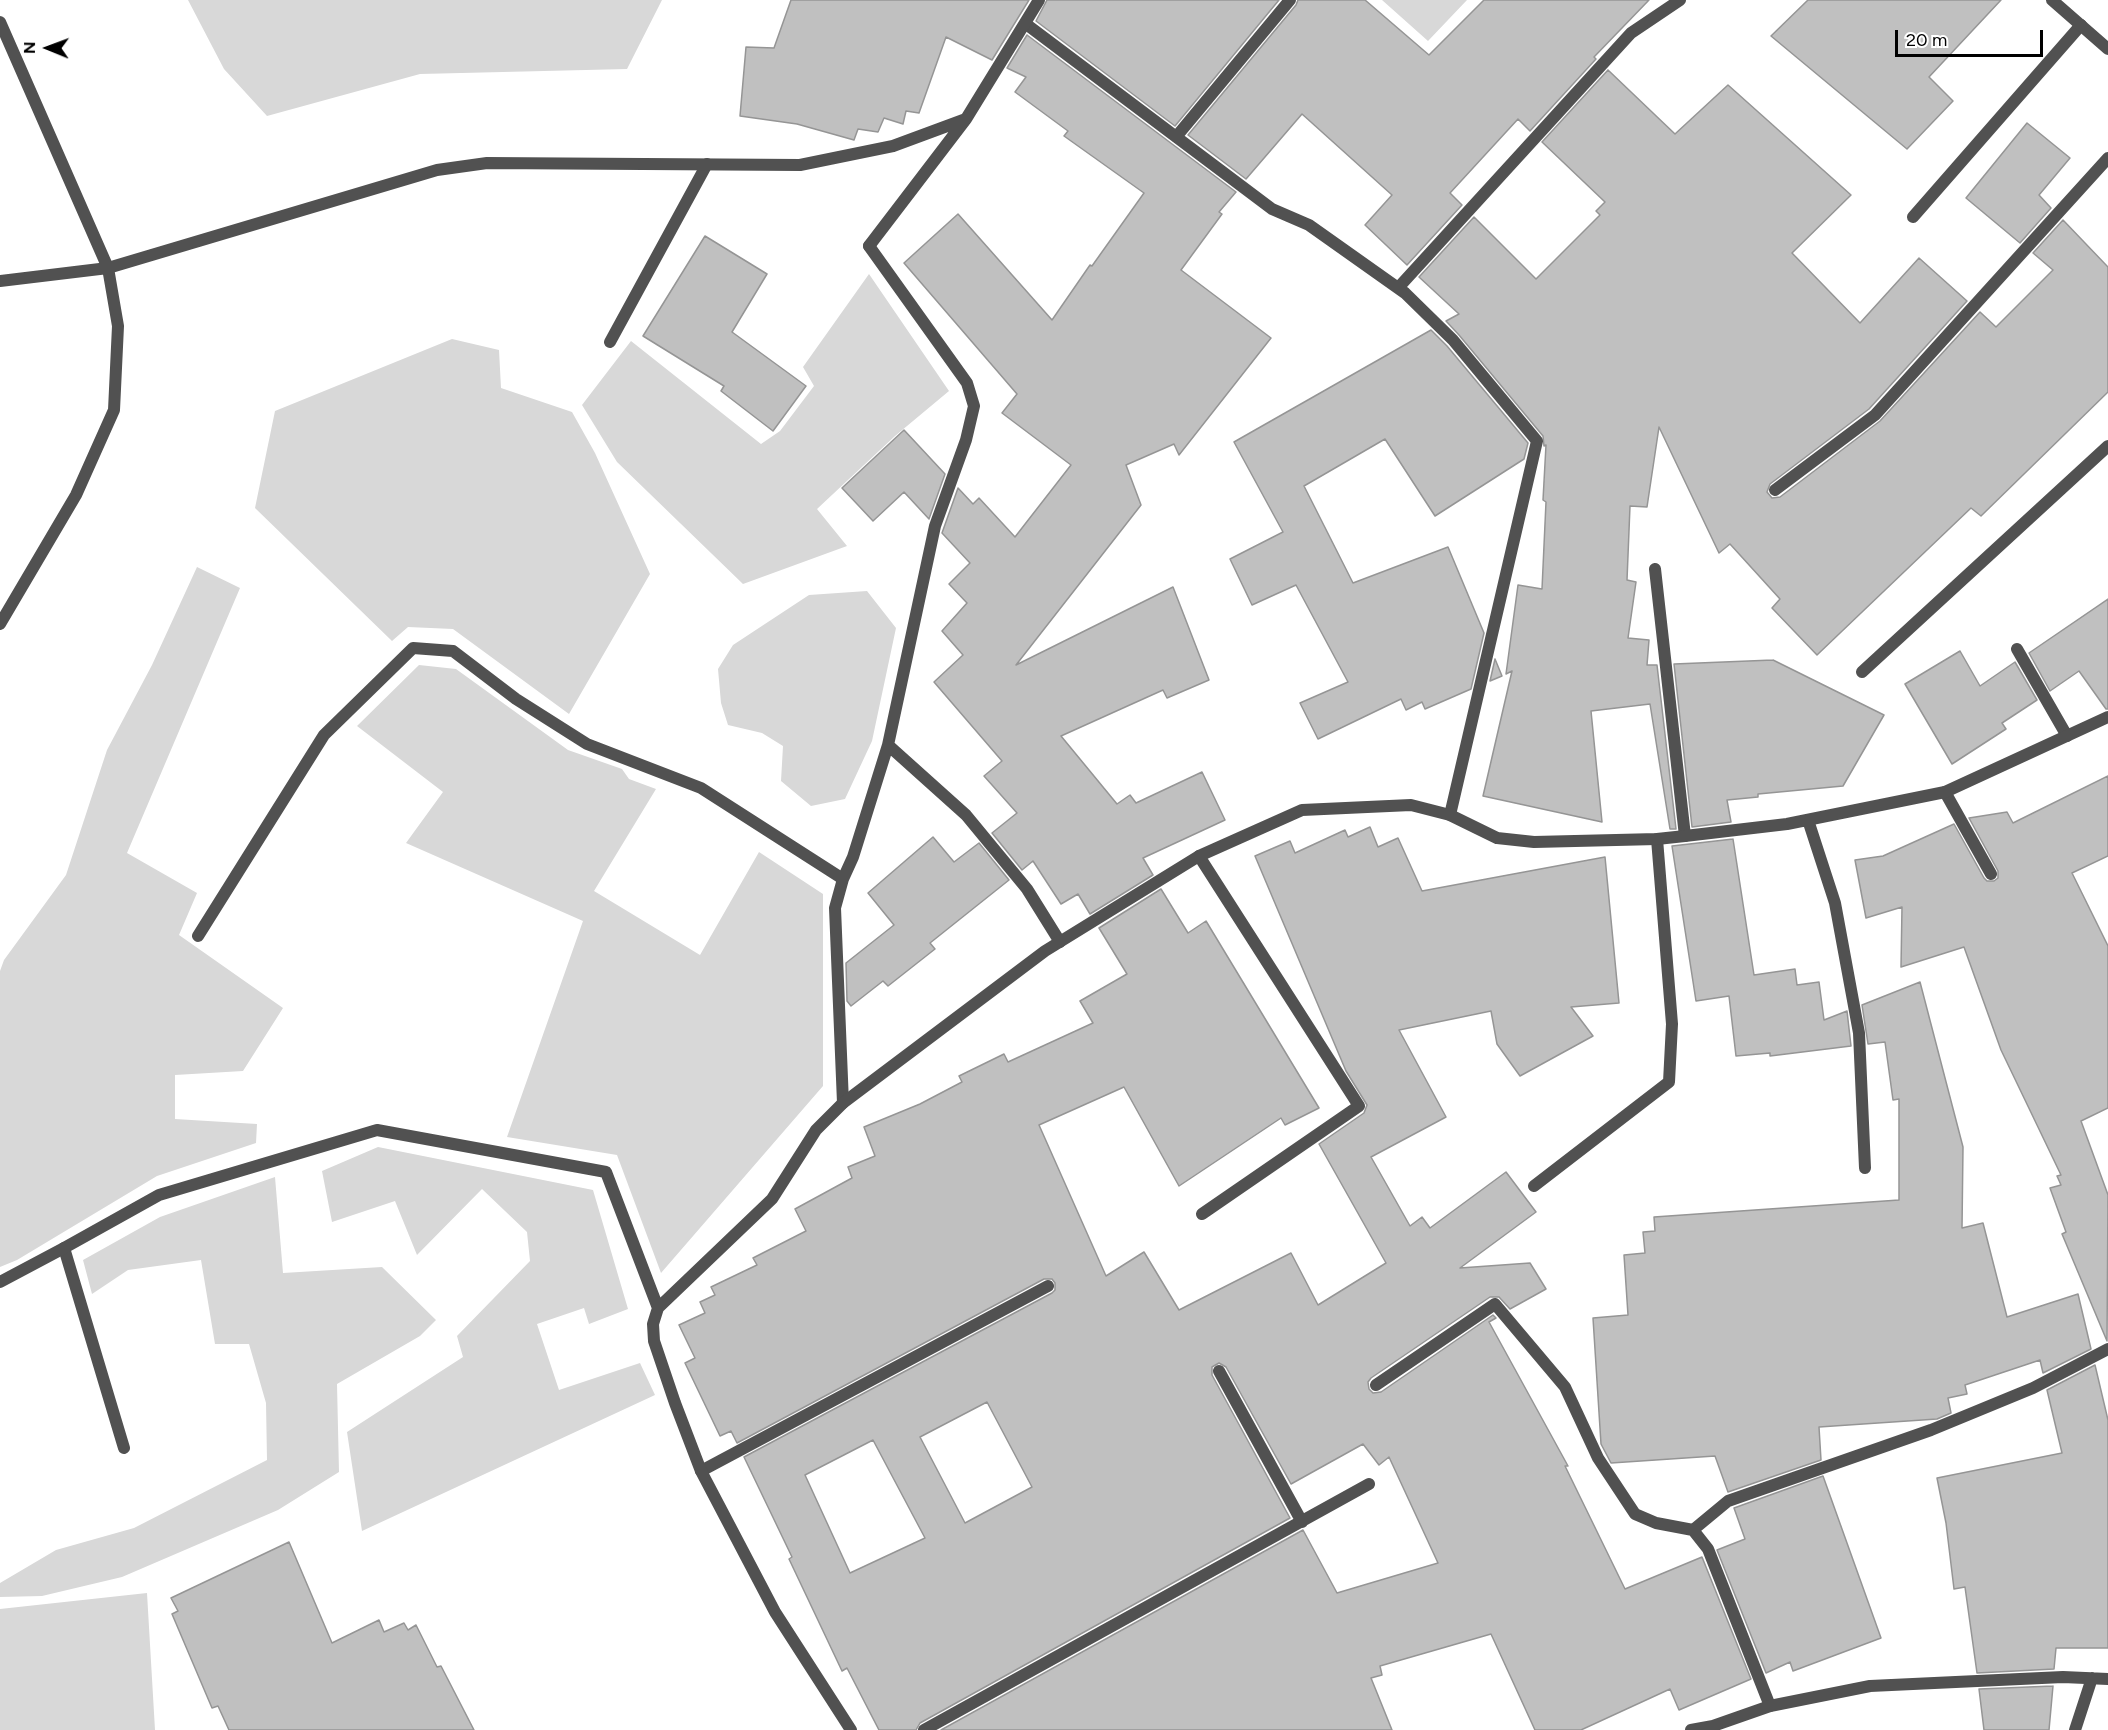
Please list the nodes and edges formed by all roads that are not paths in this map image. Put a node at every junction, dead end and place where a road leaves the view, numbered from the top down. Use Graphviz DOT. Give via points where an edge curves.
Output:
graph roads {
  1 [pos="1039,0"];
  2 [pos="1290,0"];
  3 [pos="1680,0"];
  4 [pos="2052,0"];
  5 [pos="0,22"];
  6 [pos="1026,24"];
  7 [pos="2081,26"];
  8 [pos="2108,49"];
  9 [pos="966,119"];
  10 [pos="1176,137"];
  11 [pos="2108,158"];
  12 [pos="707,164"];
  13 [pos="1914,217"];
  14 [pos="108,268"];
  15 [pos="0,281"];
  16 [pos="1398,288"];
  17 [pos="610,342"];
  18 [pos="2108,446"];
  19 [pos="1775,490"];
  20 [pos="1655,568"];
  21 [pos="0,624"];
  22 [pos="2017,649"];
  23 [pos="1862,672"];
  24 [pos="2108,717"];
  25 [pos="2067,736"];
  26 [pos="888,745"];
  27 [pos="1945,792"];
  28 [pos="1450,815"];
  29 [pos="1808,820"];
  30 [pos="1685,836"];
  31 [pos="1657,839"];
  32 [pos="1199,856"];
  33 [pos="1991,874"];
  34 [pos="843,879"];
  35 [pos="198,936"];
  36 [pos="1060,942"];
  37 [pos="843,1103"];
  38 [pos="1865,1168"];
  39 [pos="1534,1186"];
  40 [pos="1202,1214"];
  41 [pos="64,1248"];
  42 [pos="0,1282"];
  43 [pos="1048,1286"];
  44 [pos="658,1308"];
  45 [pos="2108,1349"];
  46 [pos="1219,1371"];
  47 [pos="1376,1385"];
  48 [pos="124,1448"];
  49 [pos="701,1471"];
  50 [pos="1369,1484"];
  51 [pos="1302,1522"];
  52 [pos="1692,1530"];
  53 [pos="2092,1678"];
  54 [pos="2108,1679"];
  55 [pos="1770,1706"];
  56 [pos="1713,1728"];
  57 [pos="851,1730"];
  58 [pos="924,1730"];
  59 [pos="1691,1730"];
  60 [pos="2075,1730"];
  1 -- 6 [label="street"];
  2 -- 10 [label="street"];
  3 -- 16 [label="street" via="1631,33"];
  4 -- 7 [label="street"];
  5 -- 14 [label="street"];
  6 -- 9 [label="street"];
  6 -- 10 [label="street"];
  7 -- 8 [label="street"];
  7 -- 13 [label="street"];
  9 -- 12 [label="street" via="893,146 800,165"];
  9 -- 26 [label="street" via="869,246 967,383 974,406 935,526"];
  10 -- 16 [label="street" via="1272,209 1309,225"];
  11 -- 19 [label="street" via="1875,415"];
  12 -- 14 [label="street" via="487,163 437,170"];
  12 -- 17 [label="street"];
  14 -- 15 [label="street"];
  14 -- 21 [label="street" via="118,326 114,410 76,495"];
  16 -- 28 [label="street" via="1453,340 1537,441"];
  18 -- 23 [label="street"];
  20 -- 30 [label="street"];
  22 -- 25 [label="street"];
  24 -- 25 [label="street"];
  25 -- 27 [label="street"];
  26 -- 34 [label="street" via="854,857"];
  26 -- 36 [label="street" via="966,815 1027,889"];
  27 -- 29 [label="street"];
  27 -- 33 [label="street"];
  28 -- 31 [label="street" via="1497,838 1534,842"];
  28 -- 32 [label="street" via="1411,805 1302,810"];
  29 -- 30 [label="street"];
  29 -- 38 [label="street" via="1835,903 1859,1033"];
  30 -- 31 [label="street"];
  31 -- 39 [label="street" via="1672,1024 1669,1082"];
  32 -- 36 [label="street"];
  32 -- 40 [label="street" via="1359,1106"];
  34 -- 35 [label="street" via="701,788 587,744 516,699 453,651 413,648 324,735"];
  34 -- 37 [label="street" via="835,908"];
  36 -- 37 [label="street"];
  37 -- 44 [label="street" via="816,1130 772,1199"];
  41 -- 42 [label="street"];
  41 -- 44 [label="street" via="159,1194 377,1130 606,1172"];
  41 -- 48 [label="street"];
  43 -- 49 [label="street"];
  44 -- 49 [label="street" via="653,1324 654,1341"];
  45 -- 52 [label="street" via="2032,1388 1931,1430 1728,1501"];
  46 -- 51 [label="street"];
  47 -- 52 [label="street" via="1495,1304 1565,1387 1598,1458 1635,1514"];
  49 -- 57 [label="street" via="775,1612"];
  50 -- 51 [label="street"];
  51 -- 58 [label="street"];
  52 -- 55 [label="street" via="1708,1549"];
  53 -- 54 [label="street"];
  53 -- 55 [label="street" via="1870,1686"];
  53 -- 60 [label="street"];
  55 -- 56 [label="street"];
  56 -- 59 [label="street"];
}
